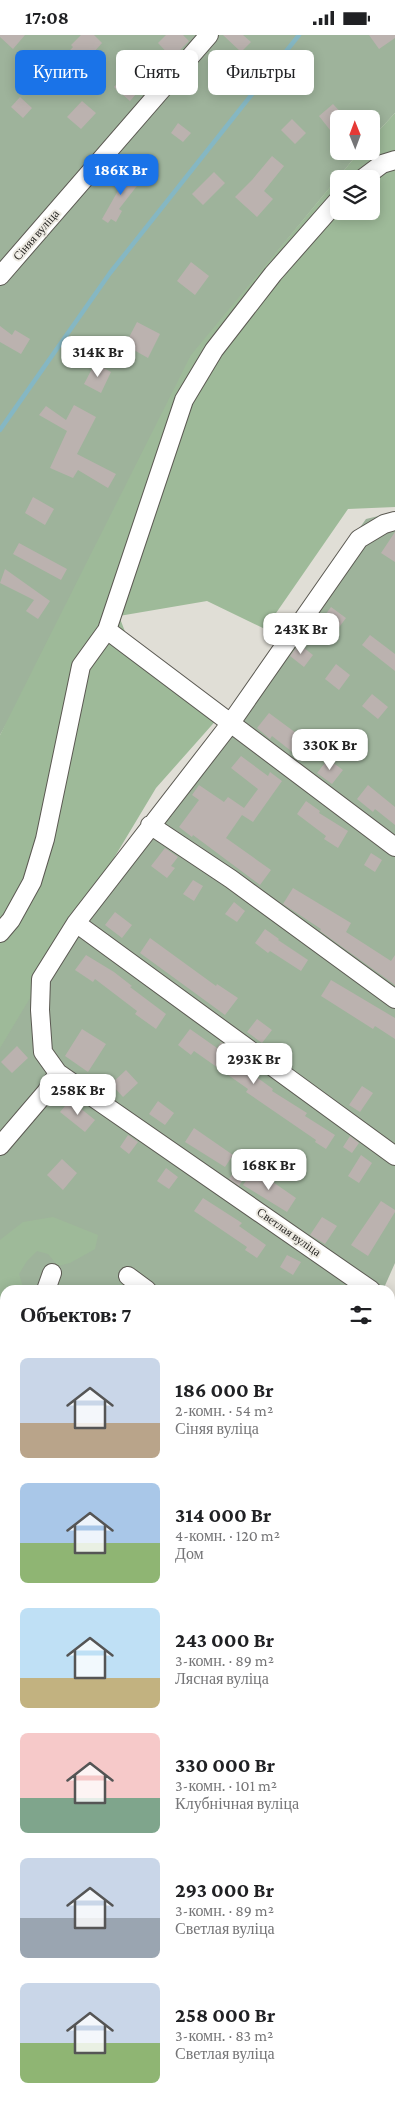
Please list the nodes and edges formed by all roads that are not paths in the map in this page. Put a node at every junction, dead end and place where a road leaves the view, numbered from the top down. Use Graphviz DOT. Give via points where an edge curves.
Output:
graph roads {
  1 [pos="209,35"];
  2 [pos="395,160"];
  3 [pos="374,170"];
  4 [pos="330,209"];
  5 [pos="0,276"];
  6 [pos="395,521"];
  7 [pos="107,630"];
  8 [pos="230,724"];
  9 [pos="150,825"];
  10 [pos="395,847"];
  11 [pos="76,923"];
  12 [pos="0,933"];
  13 [pos="395,999"];
  14 [pos="58,1073"];
  15 [pos="0,1146"];
  16 [pos="395,1156"];
  17 [pos="52,1273"];
  18 [pos="128,1276"];
  19 [pos="47,1285"];
  20 [pos="140,1285"];
  21 [pos="365,1285"];
  1 -- 5 [label="street, Сіняя вуліца"];
  2 -- 3 [label="street"];
  4 -- 7 [label="street" via="273,274 214,350 184,400"];
  6 -- 8 [label="street, Светлая вуліца" via="358,539"];
  7 -- 8 [label="street"];
  7 -- 12 [label="street" via="81,666 45,839 32,883"];
  8 -- 9 [label="street, Светлая вуліца"];
  8 -- 10 [label="street"];
  9 -- 11 [label="street, Светлая вуліца"];
  9 -- 13 [label="street" via="231,879"];
  11 -- 14 [label="street, Светлая вуліца" via="41,979 43,1052"];
  11 -- 16 [label="street"];
  14 -- 15 [label="street"];
  14 -- 21 [label="street, Светлая вуліца"];
  17 -- 19 [label="street"];
  18 -- 20 [label="street"];
}
